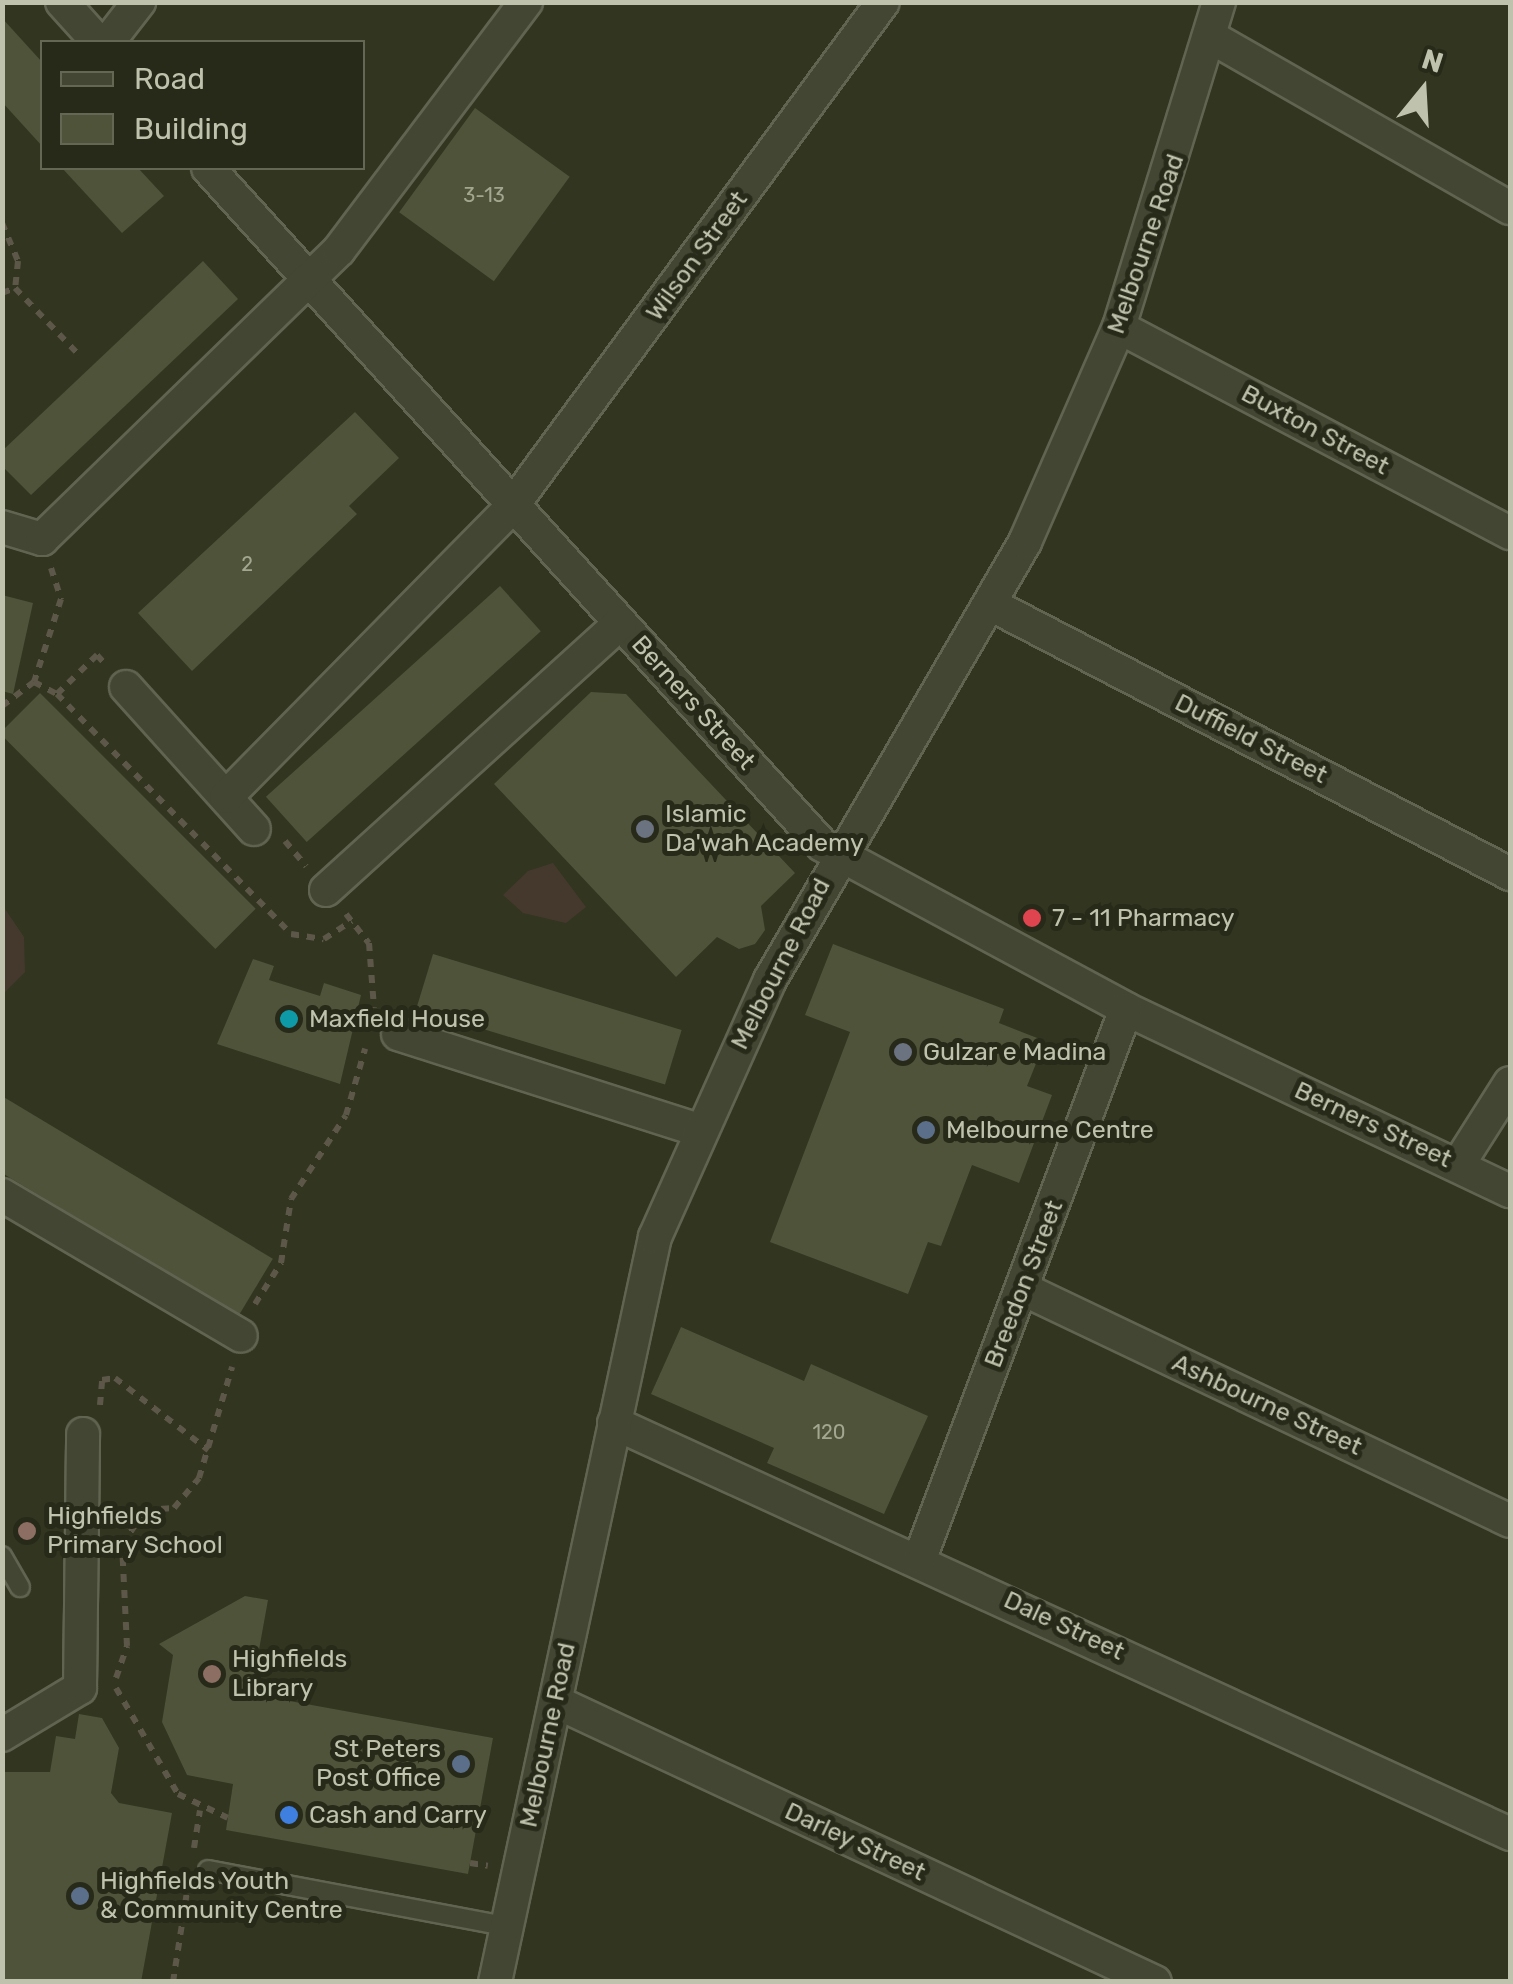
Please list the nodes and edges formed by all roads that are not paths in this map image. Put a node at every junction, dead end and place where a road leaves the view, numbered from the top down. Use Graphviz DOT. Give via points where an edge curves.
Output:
graph roads {
  1 [pos="62,2"];
  2 [pos="139,2"];
  3 [pos="526,2"];
  4 [pos="883,2"];
  5 [pos="1219,2"];
  6 [pos="1211,37"];
  7 [pos="96,40"];
  8 [pos="110,40"];
  9 [pos="210,170"];
  10 [pos="1510,208"];
  11 [pos="307,280"];
  12 [pos="1119,327"];
  13 [pos="510,509"];
  14 [pos="2,527"];
  15 [pos="1510,533"];
  16 [pos="992,604"];
  17 [pos="620,623"];
  18 [pos="126,686"];
  19 [pos="226,797"];
  20 [pos="254,830"];
  21 [pos="838,856"];
  22 [pos="1510,874"];
  23 [pos="326,890"];
  24 [pos="1126,1009"];
  25 [pos="385,1030"];
  26 [pos="1510,1084"];
  27 [pos="699,1130"];
  28 [pos="1458,1164"];
  29 [pos="1510,1191"];
  30 [pos="2,1195"];
  31 [pos="1023,1289"];
  32 [pos="241,1336"];
  33 [pos="614,1423"];
  34 [pos="83,1434"];
  35 [pos="1510,1522"];
  36 [pos="2,1556"];
  37 [pos="920,1558"];
  38 [pos="20,1587"];
  39 [pos="556,1702"];
  40 [pos="2,1735"];
  41 [pos="1510,1834"];
  42 [pos="208,1870"];
  43 [pos="510,1927"];
  44 [pos="495,1982"];
  45 [pos="1155,1982"];
  1 -- 7 [label="street"];
  2 -- 8 [label="street"];
  3 -- 11 [label="street"];
  4 -- 13 [label="street, Wilson Street"];
  5 -- 6 [label="street, Melbourne Road"];
  6 -- 10 [label="street"];
  6 -- 12 [label="street, Melbourne Road"];
  9 -- 11 [label="street, Berners Street"];
  11 -- 13 [label="street, Berners Street"];
  11 -- 14 [label="street" via="42,539"];
  12 -- 15 [label="street, Buxton Street"];
  12 -- 16 [label="street, Melbourne Road"];
  13 -- 17 [label="street, Berners Street"];
  13 -- 19 [label="street, Wilson Street"];
  16 -- 21 [label="street, Melbourne Road"];
  16 -- 22 [label="street, Duffield Street"];
  17 -- 21 [label="street, Berners Street"];
  17 -- 23 [label="street"];
  18 -- 19 [label="street"];
  19 -- 20 [label="street"];
  21 -- 24 [label="street, Berners Street"];
  21 -- 27 [label="street, Melbourne Road"];
  24 -- 28 [label="street, Berners Street"];
  24 -- 31 [label="street, Breedon Street"];
  25 -- 27 [label="street"];
  26 -- 28 [label="street"];
  27 -- 33 [label="street, Melbourne Road" via="655,1237"];
  28 -- 29 [label="street, Berners Street"];
  30 -- 32 [label="street"];
  31 -- 35 [label="street, Ashbourne Street"];
  31 -- 37 [label="street, Breedon Street"];
  33 -- 37 [label="street, Dale Street"];
  33 -- 39 [label="street, Melbourne Road"];
  34 -- 40 [label="street" via="80,1688"];
  36 -- 38 [label="lane"];
  37 -- 41 [label="street, Dale Street"];
  39 -- 43 [label="street, Melbourne Road"];
  39 -- 45 [label="street, Darley Street"];
  42 -- 43 [label="lane"];
  43 -- 44 [label="street, Melbourne Road"];
}
